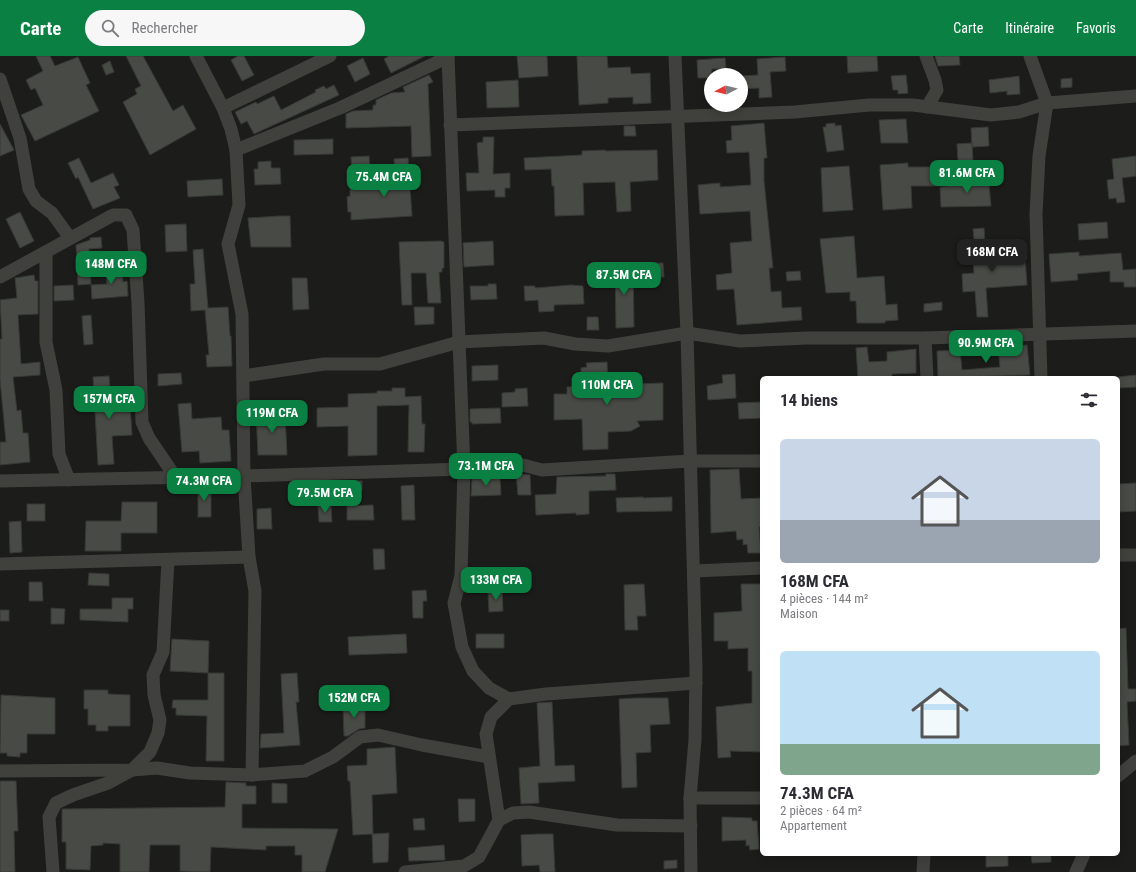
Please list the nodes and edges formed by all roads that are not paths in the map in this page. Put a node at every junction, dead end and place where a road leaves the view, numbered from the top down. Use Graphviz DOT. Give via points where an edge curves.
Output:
graph roads {
  1 [pos="196,56"];
  2 [pos="330,56"];
  3 [pos="448,56"];
  4 [pos="675,56"];
  5 [pos="926,56"];
  6 [pos="1030,56"];
  7 [pos="0,80"];
  8 [pos="1136,96"];
  9 [pos="1047,103"];
  10 [pos="928,107"];
  11 [pos="223,108"];
  12 [pos="678,117"];
  13 [pos="450,125"];
  14 [pos="236,150"];
  15 [pos="70,238"];
  16 [pos="46,252"];
  17 [pos="0,277"];
  18 [pos="1136,331"];
  19 [pos="687,333"];
  20 [pos="1040,334"];
  21 [pos="925,338"];
  22 [pos="459,342"];
  23 [pos="243,376"];
  24 [pos="927,376"];
  25 [pos="1041,376"];
  26 [pos="690,461"];
  27 [pos="760,461"];
  28 [pos="464,469"];
  29 [pos="244,476"];
  30 [pos="176,478"];
  31 [pos="69,480"];
  32 [pos="0,482"];
  33 [pos="1120,555"];
  34 [pos="1136,555"];
  35 [pos="249,557"];
  36 [pos="168,560"];
  37 [pos="0,564"];
  38 [pos="760,568"];
  39 [pos="694,570"];
  40 [pos="696,683"];
  41 [pos="509,699"];
  42 [pos="150,752"];
  43 [pos="489,757"];
  44 [pos="1136,761"];
  45 [pos="157,768"];
  46 [pos="132,770"];
  47 [pos="0,771"];
  48 [pos="1120,773"];
  49 [pos="252,775"];
  50 [pos="690,798"];
  51 [pos="760,798"];
  52 [pos="499,820"];
  53 [pos="691,826"];
  54 [pos="924,856"];
  55 [pos="1083,856"];
  56 [pos="52,872"];
  57 [pos="405,872"];
  58 [pos="691,872"];
  59 [pos="923,872"];
  60 [pos="1076,872"];
  1 -- 11 [label="street"];
  2 -- 11 [label="street"];
  3 -- 13 [label="street"];
  3 -- 14 [label="street" via="340,108"];
  4 -- 12 [label="street"];
  5 -- 10 [label="street" via="937,90"];
  6 -- 9 [label="street"];
  7 -- 15 [label="street" via="20,138 28,189 36,201 52,213"];
  8 -- 9 [label="street"];
  9 -- 10 [label="street" via="1018,112 991,115"];
  9 -- 20 [label="street" via="1039,156 1036,214"];
  10 -- 12 [label="street" via="869,105 796,112"];
  11 -- 14 [label="street"];
  12 -- 13 [label="street"];
  12 -- 19 [label="street"];
  13 -- 22 [label="street"];
  14 -- 23 [label="street" via="239,205 228,244 242,314"];
  15 -- 16 [label="street"];
  15 -- 30 [label="street" via="113,215 126,215 133,230 142,422 149,438"];
  16 -- 17 [label="street"];
  16 -- 31 [label="street" via="46,342 56,390 59,454"];
  18 -- 20 [label="street"];
  19 -- 21 [label="street" via="740,340"];
  19 -- 22 [label="street" via="608,346 575,344 544,338"];
  19 -- 26 [label="street"];
  20 -- 21 [label="street"];
  20 -- 25 [label="street"];
  21 -- 24 [label="street"];
  22 -- 23 [label="street" via="380,364 324,364"];
  22 -- 28 [label="street"];
  23 -- 29 [label="street"];
  26 -- 27 [label="street"];
  26 -- 28 [label="street" via="571,469 542,470 504,464"];
  26 -- 39 [label="street"];
  28 -- 29 [label="street"];
  28 -- 41 [label="street" via="461,576 454,603 462,647 473,671 489,688"];
  29 -- 30 [label="street"];
  29 -- 35 [label="street"];
  30 -- 31 [label="street"];
  31 -- 32 [label="street"];
  33 -- 34 [label="street"];
  35 -- 36 [label="street"];
  35 -- 49 [label="street" via="255,591"];
  36 -- 37 [label="street"];
  36 -- 42 [label="street" via="163,652 153,675 154,695 160,720"];
  38 -- 39 [label="street"];
  39 -- 40 [label="street"];
  40 -- 41 [label="street"];
  40 -- 50 [label="street"];
  41 -- 43 [label="street" via="491,716 486,734"];
  42 -- 45 [label="street"];
  42 -- 46 [label="street"];
  43 -- 49 [label="street" via="422,746 378,735 360,737 333,757 305,771"];
  43 -- 52 [label="street"];
  44 -- 48 [label="street"];
  45 -- 46 [label="street"];
  45 -- 49 [label="street" via="190,773"];
  46 -- 47 [label="street"];
  46 -- 56 [label="street" via="108,783 56,803 49,817"];
  50 -- 51 [label="street"];
  50 -- 53 [label="street"];
  52 -- 53 [label="street" via="513,814 529,812 617,825"];
  52 -- 57 [label="street" via="479,857 464,866"];
  53 -- 58 [label="street"];
  54 -- 59 [label="street"];
  55 -- 60 [label="street"];
}
